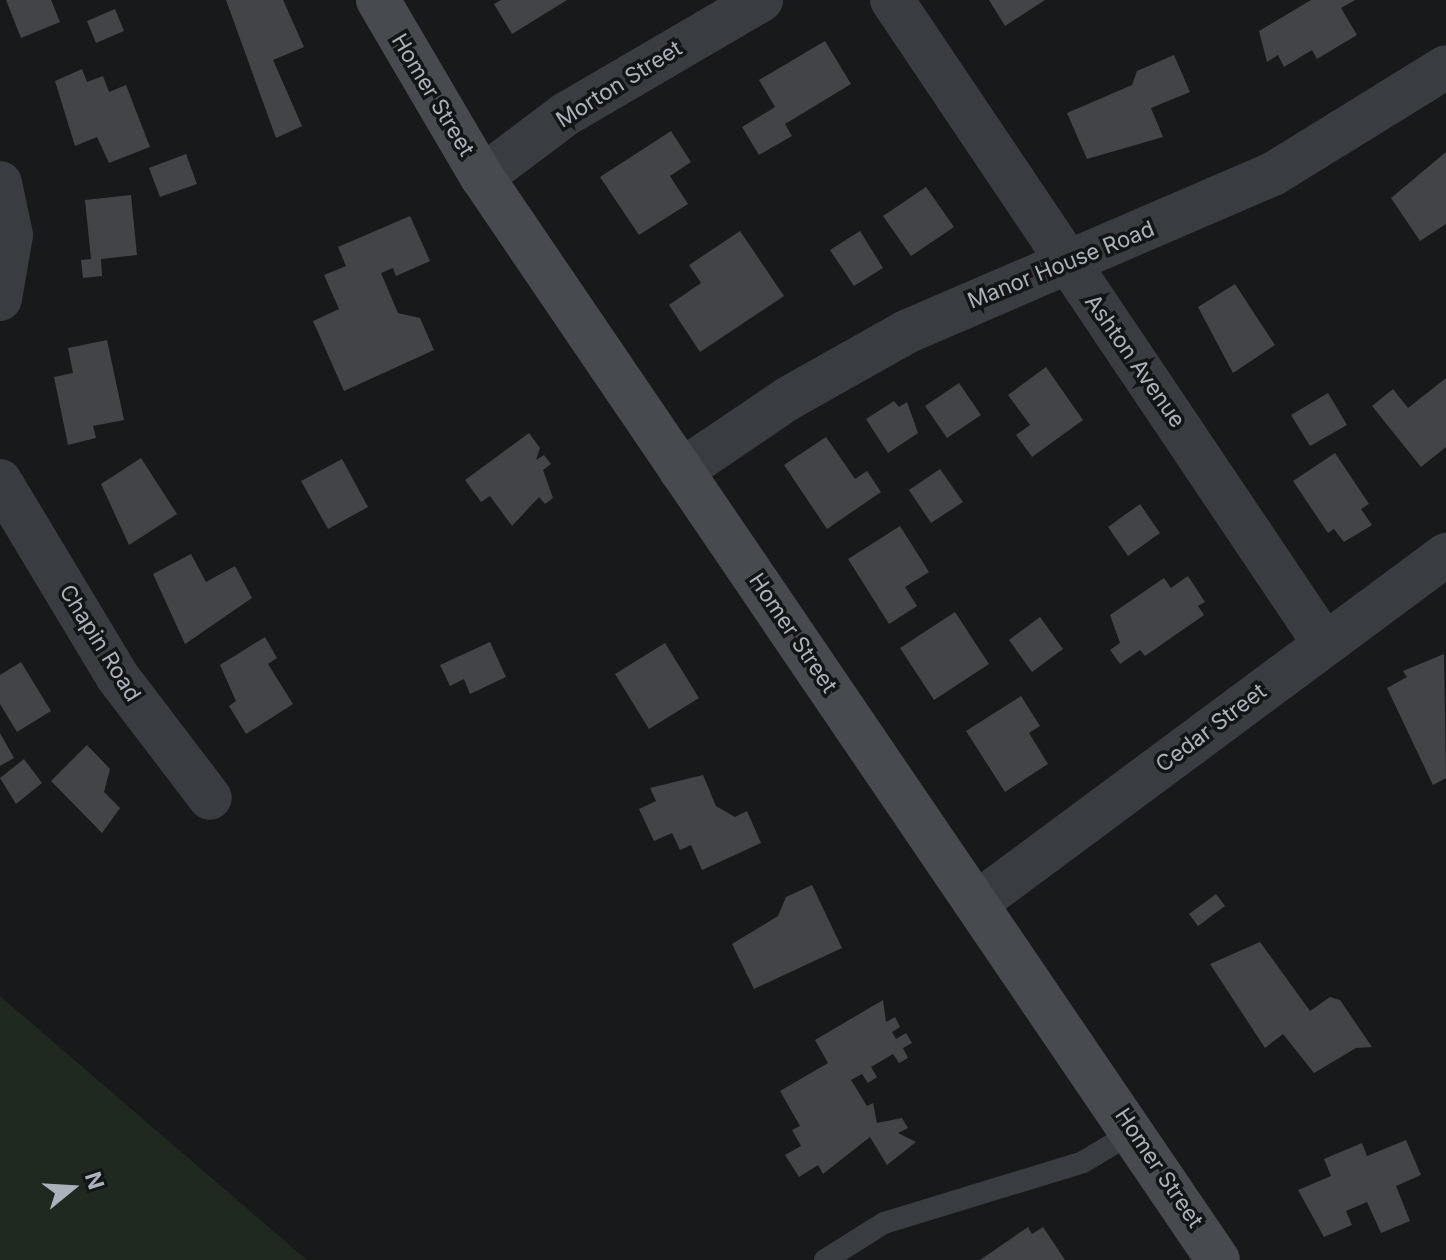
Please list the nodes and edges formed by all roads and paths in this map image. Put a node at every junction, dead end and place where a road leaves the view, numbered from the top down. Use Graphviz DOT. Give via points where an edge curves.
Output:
graph roads {
  1 [pos="378,0"];
  2 [pos="761,0"];
  3 [pos="892,0"];
  4 [pos="1446,67"];
  5 [pos="482,177"];
  6 [pos="0,183"];
  7 [pos="1067,263"];
  8 [pos="0,299"];
  9 [pos="681,471"];
  10 [pos="0,481"];
  11 [pos="1446,555"];
  12 [pos="1324,643"];
  13 [pos="210,798"];
  14 [pos="978,902"];
  15 [pos="1135,1131"];
  16 [pos="825,1260"];
  17 [pos="1218,1260"];
  1 -- 5 [label="street, Homer Street"];
  2 -- 5 [label="street, Morton Street" via="566,114"];
  3 -- 7 [label="street, Ashton Avenue"];
  4 -- 7 [label="street, Manor House Road" via="1273,174"];
  5 -- 9 [label="street, Homer Street"];
  6 -- 8 [label="street" via="11,235"];
  7 -- 9 [label="street, Manor House Road" via="906,332"];
  7 -- 12 [label="street, Ashton Avenue"];
  9 -- 14 [label="street, Homer Street"];
  10 -- 13 [label="street, Chapin Road" via="117,676"];
  11 -- 12 [label="street, Cedar Street"];
  12 -- 14 [label="street, Cedar Street"];
  14 -- 15 [label="street, Homer Street"];
  15 -- 16 [label="lane" via="1083,1162 884,1223"];
  15 -- 17 [label="street, Homer Street"];
}
